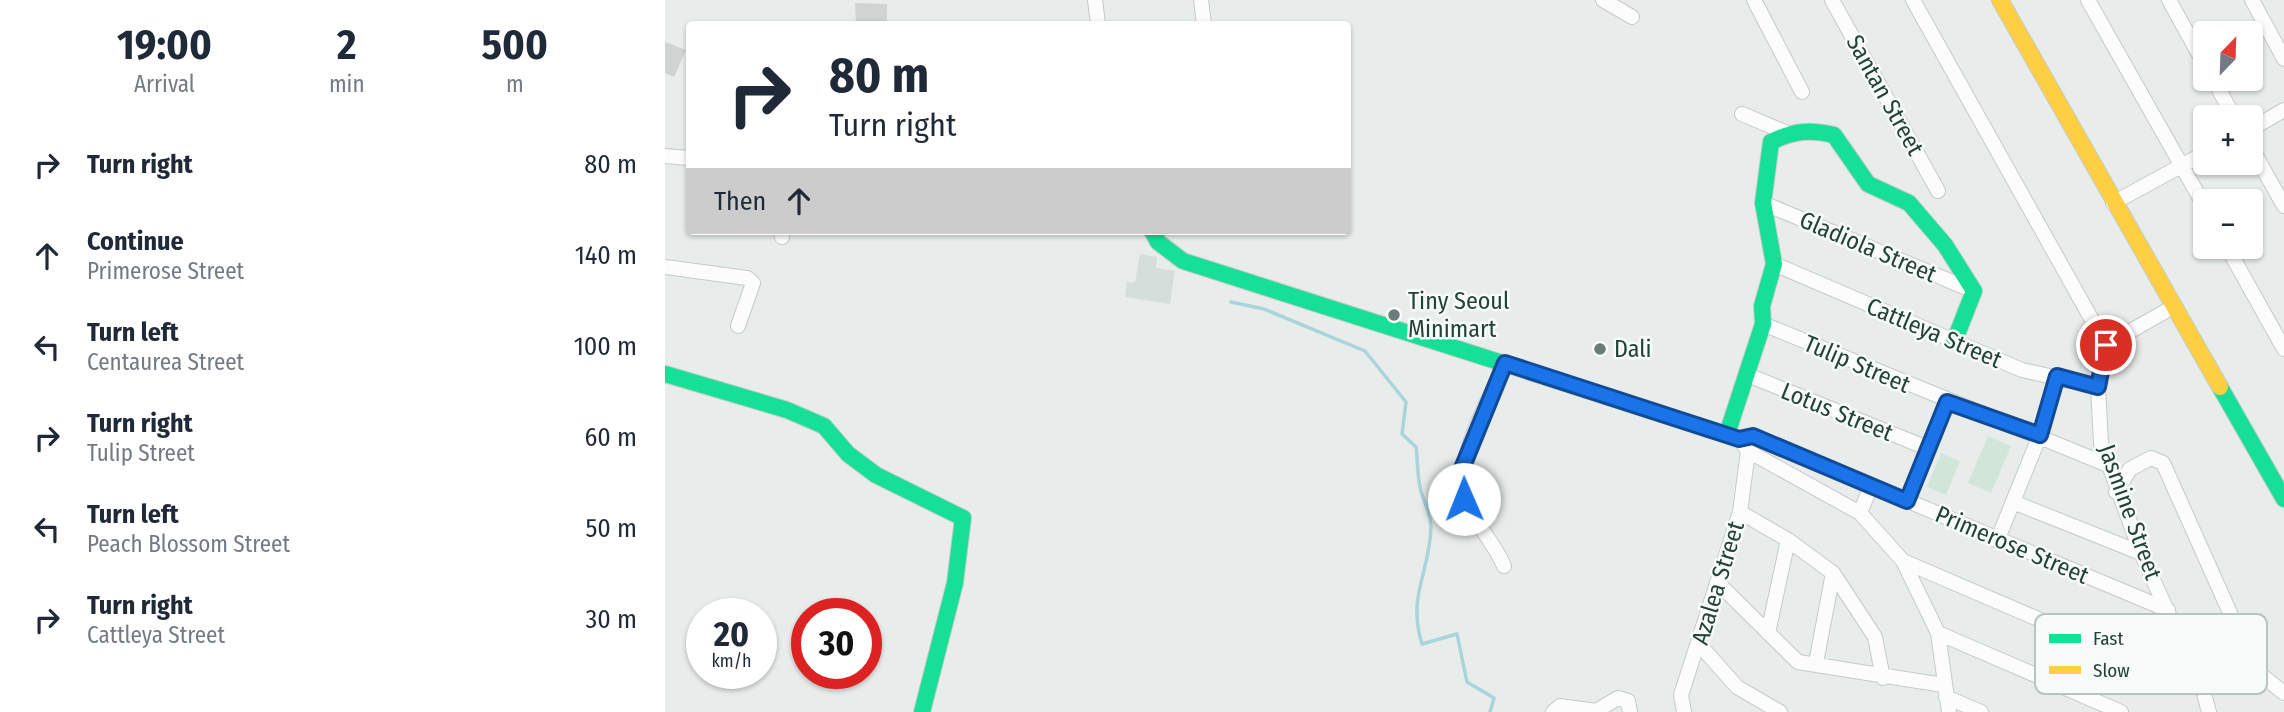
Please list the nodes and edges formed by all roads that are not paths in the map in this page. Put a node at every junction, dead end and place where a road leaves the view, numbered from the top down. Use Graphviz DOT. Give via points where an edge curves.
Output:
graph roads {
  1 [pos="1095,0"];
  2 [pos="1201,0"];
  3 [pos="1603,0"];
  4 [pos="1754,0"];
  5 [pos="1832,0"];
  6 [pos="1913,0"];
  7 [pos="2000,0"];
  8 [pos="2088,0"];
  9 [pos="2169,0"];
  10 [pos="2252,0"];
  11 [pos="1632,17"];
  12 [pos="1098,21"];
  13 [pos="1204,21"];
  14 [pos="2193,43"];
  15 [pos="2284,59"];
  16 [pos="1802,92"];
  17 [pos="2284,110"];
  18 [pos="1742,114"];
  19 [pos="2263,122"];
  20 [pos="1787,133"];
  21 [pos="665,156"];
  22 [pos="686,158"];
  23 [pos="2193,160"];
  24 [pos="2182,166"];
  25 [pos="2263,168"];
  26 [pos="2195,189"];
  27 [pos="1938,191"];
  28 [pos="1763,203"];
  29 [pos="2113,203"];
  30 [pos="2284,206"];
  31 [pos="1154,235"];
  32 [pos="2234,259"];
  33 [pos="1774,264"];
  34 [pos="665,267"];
  35 [pos="1974,291"];
  36 [pos="2173,307"];
  37 [pos="1763,324"];
  38 [pos="738,326"];
  39 [pos="1954,342"];
  40 [pos="2106,345"];
  41 [pos="2284,349"];
  42 [pos="1505,363"];
  43 [pos="665,374"];
  44 [pos="1748,375"];
  45 [pos="2057,376"];
  46 [pos="2098,387"];
  47 [pos="1947,402"];
  48 [pos="2040,435"];
  49 [pos="1738,442"];
  50 [pos="1927,448"];
  51 [pos="2108,465"];
  52 [pos="1871,486"];
  53 [pos="2116,492"];
  54 [pos="2284,499"];
  55 [pos="1907,501"];
  56 [pos="2013,502"];
  57 [pos="1740,512"];
  58 [pos="1860,513"];
  59 [pos="1788,540"];
  60 [pos="1997,541"];
  61 [pos="2141,553"];
  62 [pos="1903,561"];
  63 [pos="1504,566"];
  64 [pos="1833,573"];
  65 [pos="1718,583"];
  66 [pos="2168,610"];
  67 [pos="2170,614"];
  68 [pos="2231,614"];
  69 [pos="2035,618"];
  70 [pos="1768,633"];
  71 [pos="1938,633"];
  72 [pos="1699,644"];
  73 [pos="1816,663"];
  74 [pos="2035,675"];
  75 [pos="1883,678"];
  76 [pos="2267,680"];
  77 [pos="1945,691"];
  78 [pos="2284,693"];
  79 [pos="2079,694"];
  80 [pos="2204,694"];
  81 [pos="922,712"];
  82 [pos="1553,712"];
  83 [pos="1596,712"];
  84 [pos="1630,712"];
  85 [pos="1684,712"];
  86 [pos="1780,712"];
  87 [pos="1949,712"];
  88 [pos="1981,712"];
  89 [pos="2121,712"];
  90 [pos="2209,712"];
  1 -- 12 [label="street"];
  2 -- 13 [label="street"];
  3 -- 11 [label="street"];
  4 -- 16 [label="street"];
  5 -- 27 [label="street, Santan Street"];
  6 -- 40 [label="street"];
  7 -- 29 [label="street"];
  8 -- 24 [label="street"];
  9 -- 14 [label="street"];
  10 -- 15 [label="street"];
  17 -- 19 [label="street"];
  18 -- 20 [label="street"];
  20 -- 28 [label="street" via="1771,142"];
  20 -- 35 [label="street" via="1808,128 1834,135 1868,184 1909,203 1945,245"];
  21 -- 22 [label="street"];
  23 -- 24 [label="street"];
  24 -- 26 [label="street"];
  24 -- 29 [label="street"];
  25 -- 30 [label="street"];
  28 -- 33 [label="street"];
  28 -- 35 [label="street, Gladiola Street"];
  29 -- 36 [label="street"];
  31 -- 42 [label="street" via="1183,261"];
  32 -- 41 [label="street"];
  33 -- 37 [label="street" via="1762,306"];
  33 -- 39 [label="street, Cattleya Street"];
  34 -- 38 [label="street" via="747,278 753,283"];
  35 -- 39 [label="street"];
  36 -- 40 [label="street"];
  36 -- 54 [label="street"];
  37 -- 44 [label="street"];
  37 -- 47 [label="street, Tulip Street"];
  39 -- 45 [label="street, Cattleya Street" via="2022,370"];
  40 -- 46 [label="street, Jasmine Street"];
  42 -- 49 [label="street"];
  42 -- 63 [label="street" via="1464,461 1460,483 1464,499"];
  43 -- 81 [label="street" via="787,410 824,426 848,454 876,475 963,518 960,554"];
  44 -- 49 [label="street"];
  44 -- 50 [label="street, Lotus Street"];
  45 -- 46 [label="street, Cattleya Street"];
  45 -- 48 [label="street"];
  46 -- 51 [label="street, Jasmine Street" via="2101,443"];
  47 -- 48 [label="street, Tulip Street"];
  47 -- 50 [label="street"];
  48 -- 51 [label="street, Tulip Street"];
  48 -- 56 [label="street"];
  49 -- 52 [label="street, Primerose Street" via="1753,436"];
  49 -- 57 [label="street, Azalea Street"];
  49 -- 58 [label="street"];
  50 -- 55 [label="street"];
  51 -- 53 [label="street, Jasmine Street"];
  52 -- 55 [label="street, Primerose Street"];
  52 -- 58 [label="street"];
  53 -- 61 [label="street, Jasmine Street"];
  53 -- 68 [label="street" via="2130,469 2151,458 2163,463"];
  55 -- 60 [label="street, Primerose Street"];
  56 -- 60 [label="street"];
  56 -- 61 [label="street"];
  57 -- 59 [label="street"];
  57 -- 65 [label="street, Azalea Street"];
  58 -- 62 [label="street"];
  59 -- 64 [label="street"];
  59 -- 70 [label="street"];
  60 -- 66 [label="street, Primerose Street"];
  61 -- 66 [label="street, Jasmine Street"];
  62 -- 69 [label="street"];
  62 -- 71 [label="street"];
  64 -- 73 [label="street"];
  64 -- 75 [label="street" via="1875,637"];
  65 -- 70 [label="street"];
  65 -- 72 [label="street, Azalea Street"];
  66 -- 67 [label="street, Jasmine Street"];
  70 -- 73 [label="street" via="1798,662"];
  71 -- 74 [label="street"];
  71 -- 77 [label="street"];
  72 -- 85 [label="street, Azalea Street" via="1681,695"];
  72 -- 86 [label="street" via="1737,687"];
  73 -- 75 [label="street"];
  75 -- 77 [label="street"];
  76 -- 78 [label="street"];
  77 -- 87 [label="street"];
  77 -- 88 [label="street"];
  79 -- 89 [label="street"];
  80 -- 90 [label="street, Jasmine Street"];
  82 -- 83 [label="street" via="1560,706"];
  83 -- 84 [label="street" via="1619,698 1627,701"];
}
